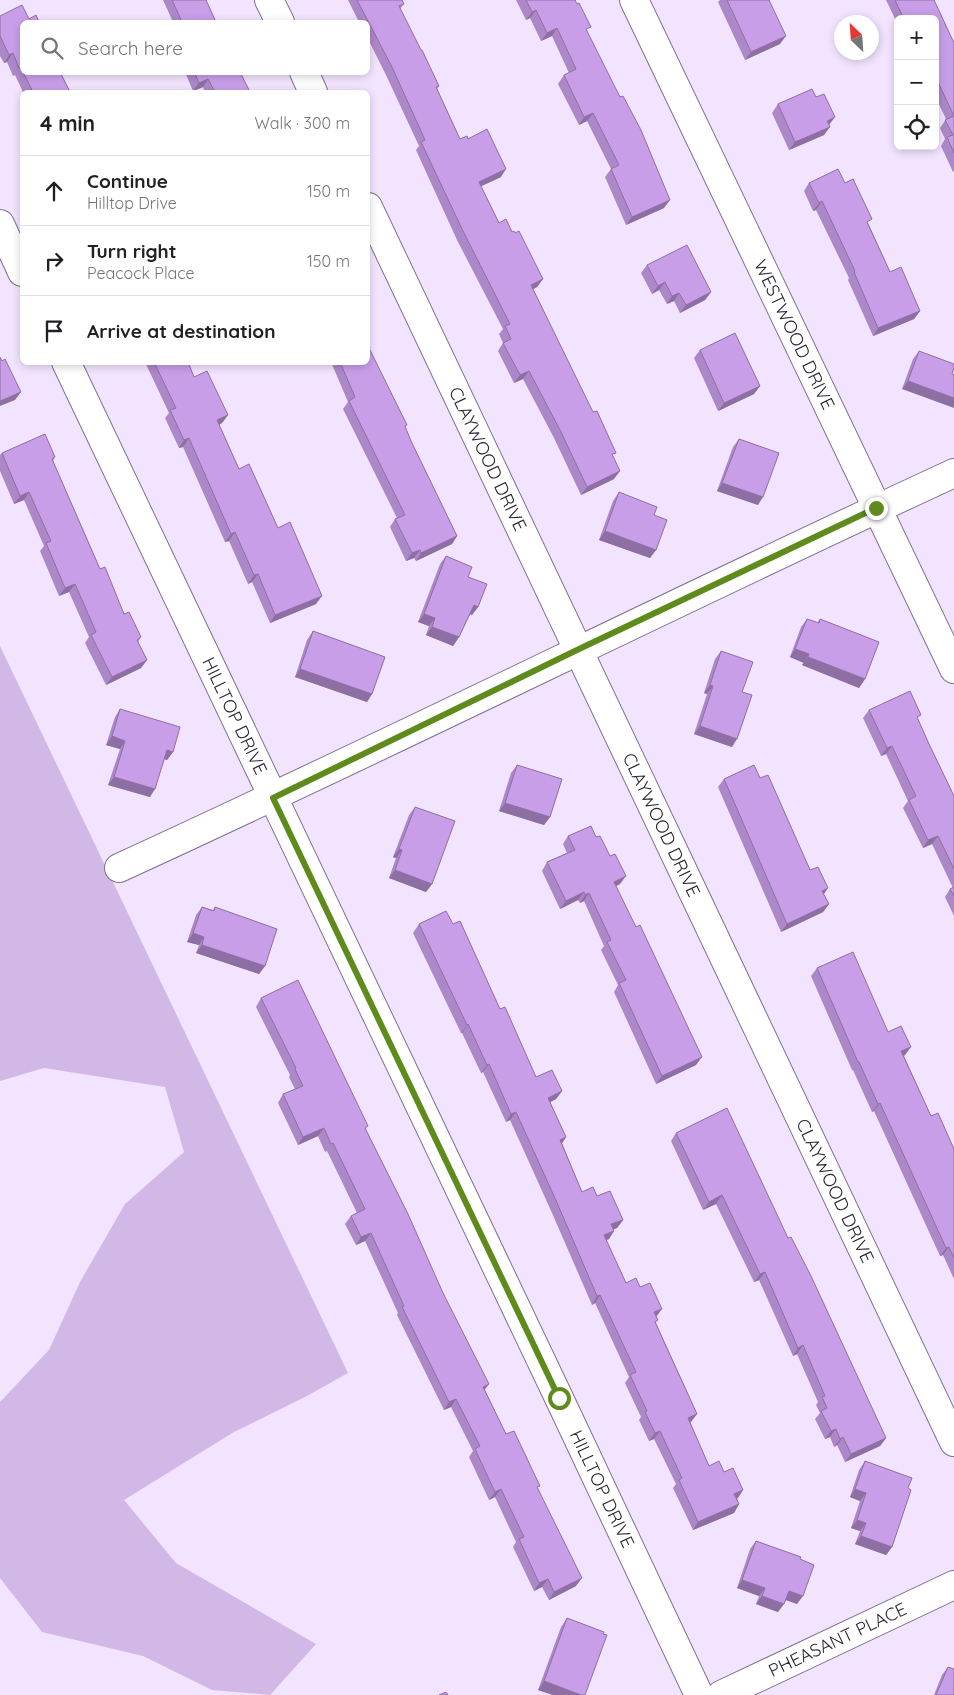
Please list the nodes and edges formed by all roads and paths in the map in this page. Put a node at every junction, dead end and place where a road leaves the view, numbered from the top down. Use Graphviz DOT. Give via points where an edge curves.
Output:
graph roads {
  1 [pos="269,0"];
  2 [pos="634,0"];
  3 [pos="279,20"];
  4 [pos="305,75"];
  5 [pos="312,90"];
  6 [pos="370,212"];
  7 [pos="0,224"];
  8 [pos="20,268"];
  9 [pos="67,365"];
  10 [pos="954,472"];
  11 [pos="876,508"];
  12 [pos="577,650"];
  13 [pos="954,669"];
  14 [pos="273,798"];
  15 [pos="119,868"];
  16 [pos="954,1442"];
  17 [pos="954,1585"];
  18 [pos="699,1695"];
  19 [pos="721,1695"];
  1 -- 3 [label="street"];
  2 -- 11 [label="street, WESTWOOD DRIVE"];
  4 -- 5 [label="street"];
  6 -- 12 [label="street, CLAYWOOD DRIVE"];
  7 -- 8 [label="street"];
  9 -- 14 [label="street, HILLTOP DRIVE"];
  10 -- 11 [label="street"];
  11 -- 12 [label="street"];
  11 -- 13 [label="street, WESTWOOD DRIVE"];
  12 -- 14 [label="street"];
  12 -- 16 [label="street, CLAYWOOD DRIVE"];
  14 -- 15 [label="street"];
  14 -- 18 [label="street, HILLTOP DRIVE"];
  17 -- 19 [label="street, PHEASANT PLACE"];
}
